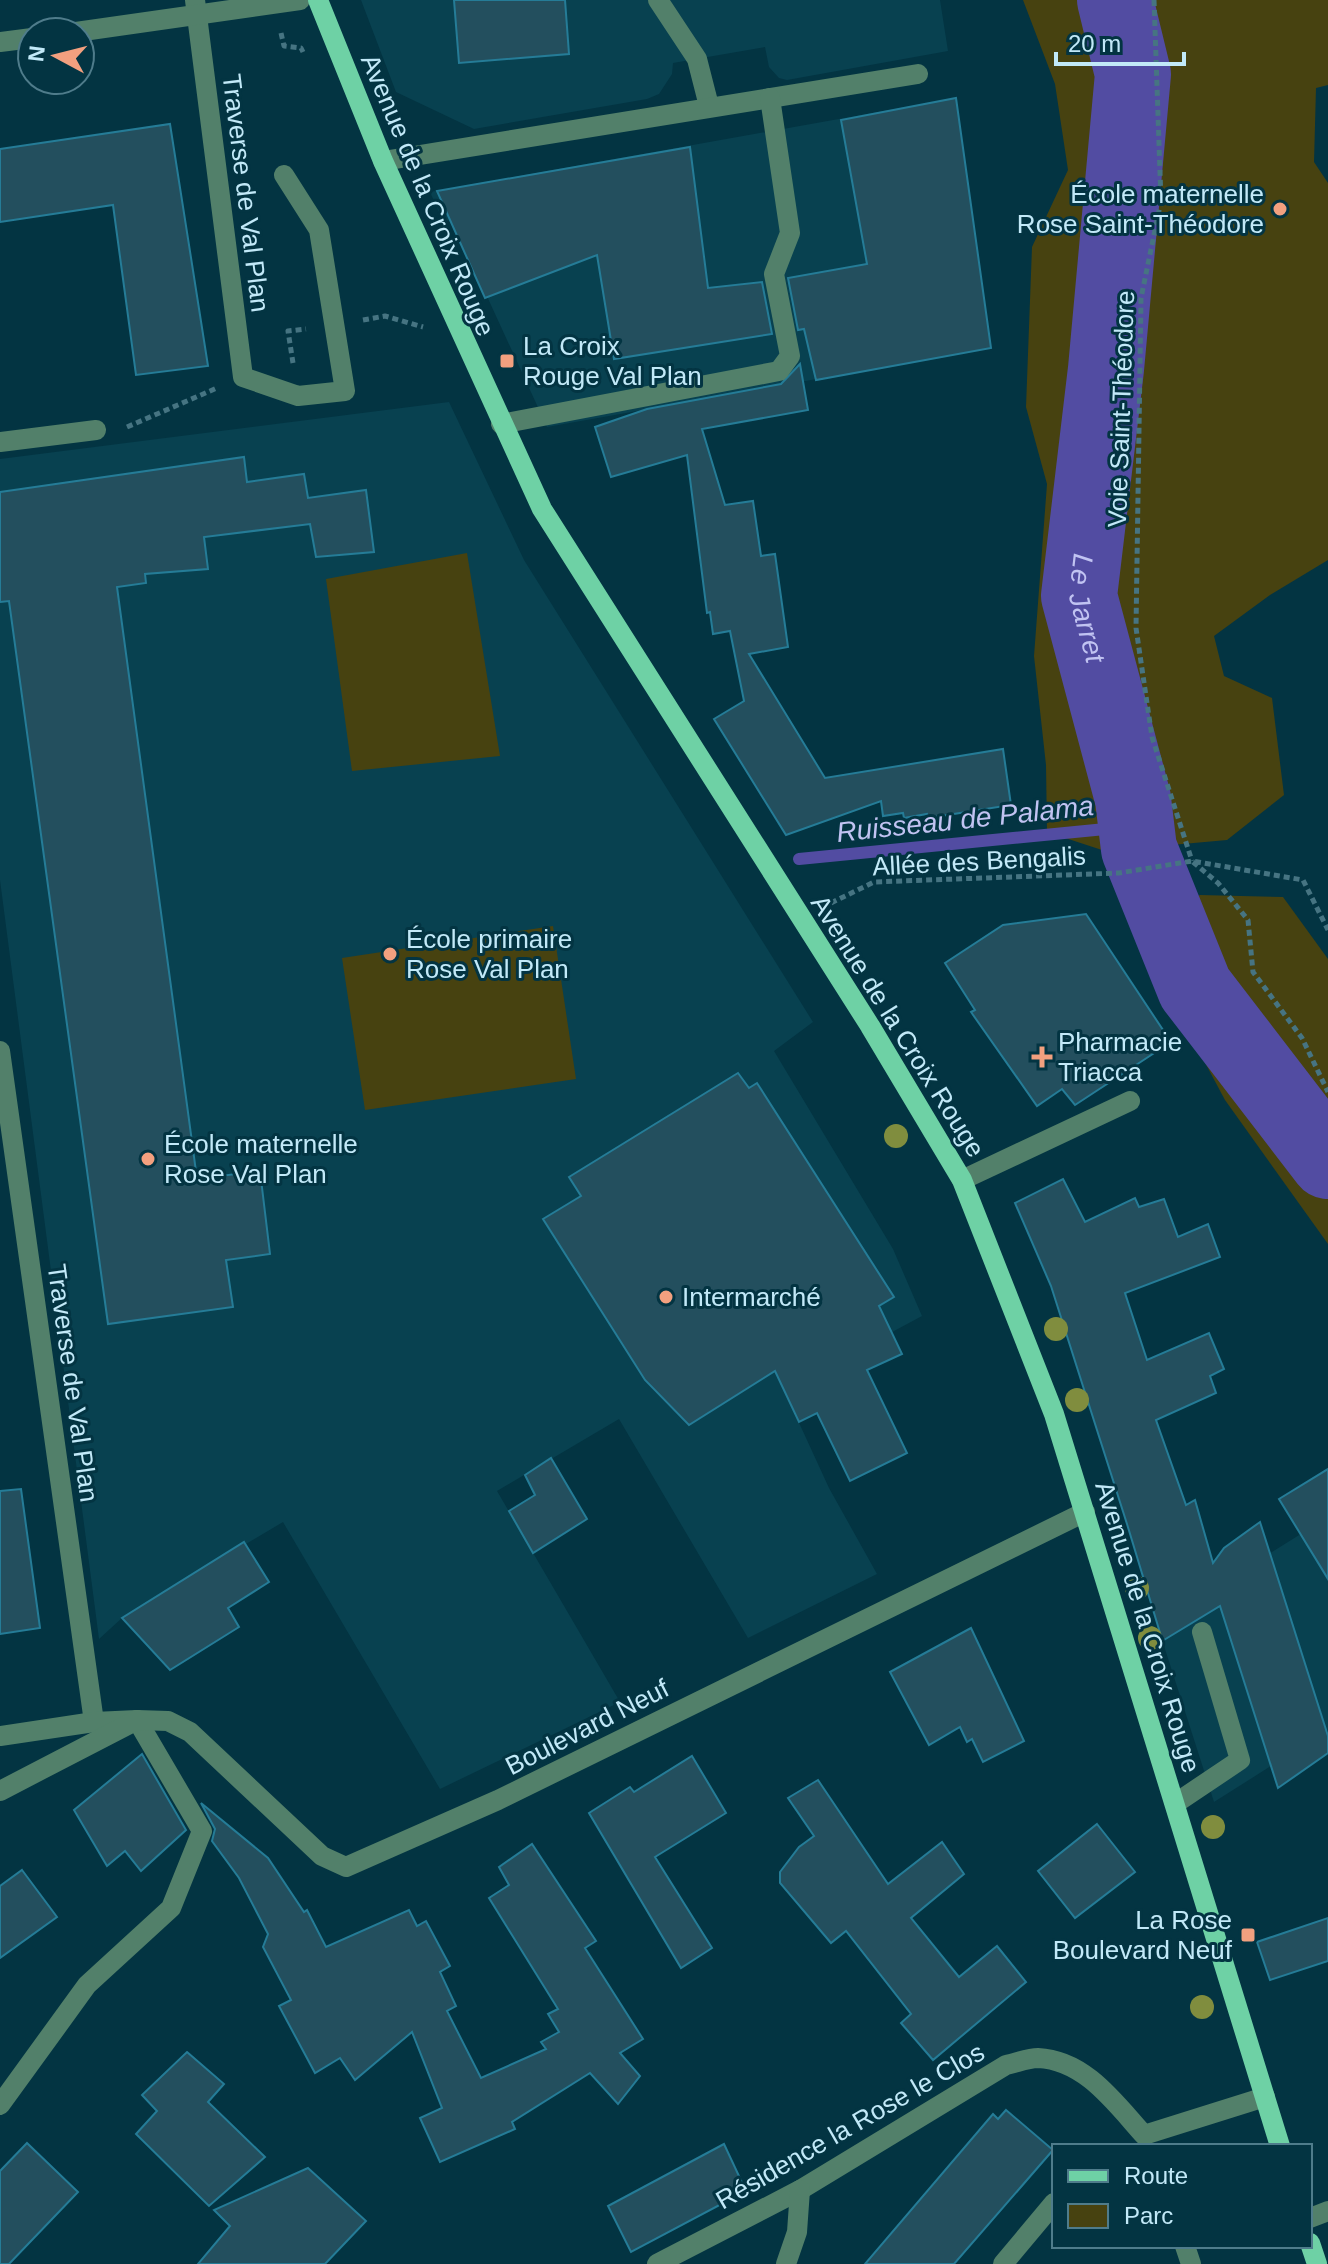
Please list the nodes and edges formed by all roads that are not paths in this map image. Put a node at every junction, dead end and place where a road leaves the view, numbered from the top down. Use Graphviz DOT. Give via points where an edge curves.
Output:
graph roads {
  1 [pos="300,0"];
  2 [pos="318,0"];
  3 [pos="658,0"];
  4 [pos="196,8"];
  5 [pos="96,28"];
  6 [pos="918,74"];
  7 [pos="770,98"];
  8 [pos="709,106"];
  9 [pos="383,161"];
  10 [pos="284,175"];
  11 [pos="501,424"];
  12 [pos="96,430"];
  13 [pos="0,442"];
  14 [pos="0,1051"];
  15 [pos="1130,1101"];
  16 [pos="962,1180"];
  17 [pos="1085,1512"];
  18 [pos="1202,1632"];
  19 [pos="137,1720"];
  20 [pos="94,1722"];
  21 [pos="0,1736"];
  22 [pos="0,1791"];
  23 [pos="1176,1803"];
  24 [pos="1265,2097"];
  25 [pos="0,2105"];
  26 [pos="1140,2142"];
  27 [pos="1279,2144"];
  28 [pos="800,2190"];
  29 [pos="1052,2205"];
  30 [pos="657,2264"];
  31 [pos="786,2264"];
  32 [pos="1003,2264"];
  1 -- 4 [label="street"];
  2 -- 9 [label="main road, Avenue de la Croix Rouge"];
  3 -- 8 [label="street" via="697,59"];
  4 -- 5 [label="street"];
  4 -- 10 [label="street, Traverse de Val Plan" via="243,377 298,396 345,391 319,230"];
  6 -- 7 [label="street"];
  7 -- 8 [label="street"];
  7 -- 11 [label="street" via="790,233 774,274 790,356 779,371"];
  8 -- 9 [label="street"];
  9 -- 11 [label="main road, Avenue de la Croix Rouge"];
  11 -- 16 [label="main road, Avenue de la Croix Rouge" via="542,509"];
  12 -- 13 [label="street"];
  14 -- 20 [label="street, Traverse de Val Plan"];
  15 -- 16 [label="street"];
  16 -- 17 [label="main road, Avenue de la Croix Rouge" via="1054,1414"];
  17 -- 19 [label="street, Boulevard Neuf" via="498,1800 346,1867 322,1856 190,1732 168,1721"];
  17 -- 23 [label="main road, Avenue de la Croix Rouge"];
  18 -- 23 [label="street" via="1240,1760"];
  19 -- 20 [label="street, Boulevard Neuf"];
  19 -- 22 [label="street"];
  19 -- 25 [label="street" via="202,1831 195,1853 171,1908 87,1985"];
  20 -- 21 [label="street, Boulevard Neuf"];
  23 -- 24 [label="main road, Avenue de la Croix Rouge"];
  24 -- 26 [label="street, Résidence la Rose le Clos"];
  24 -- 27 [label="main road, Avenue de la Croix Rouge"];
  26 -- 28 [label="street, Résidence la Rose le Clos" via="1099,2085 1071,2066 1037,2058 1006,2065"];
  28 -- 30 [label="street, Résidence la Rose le Clos"];
  28 -- 31 [label="street" via="795,2242"];
  29 -- 32 [label="street"];
}
